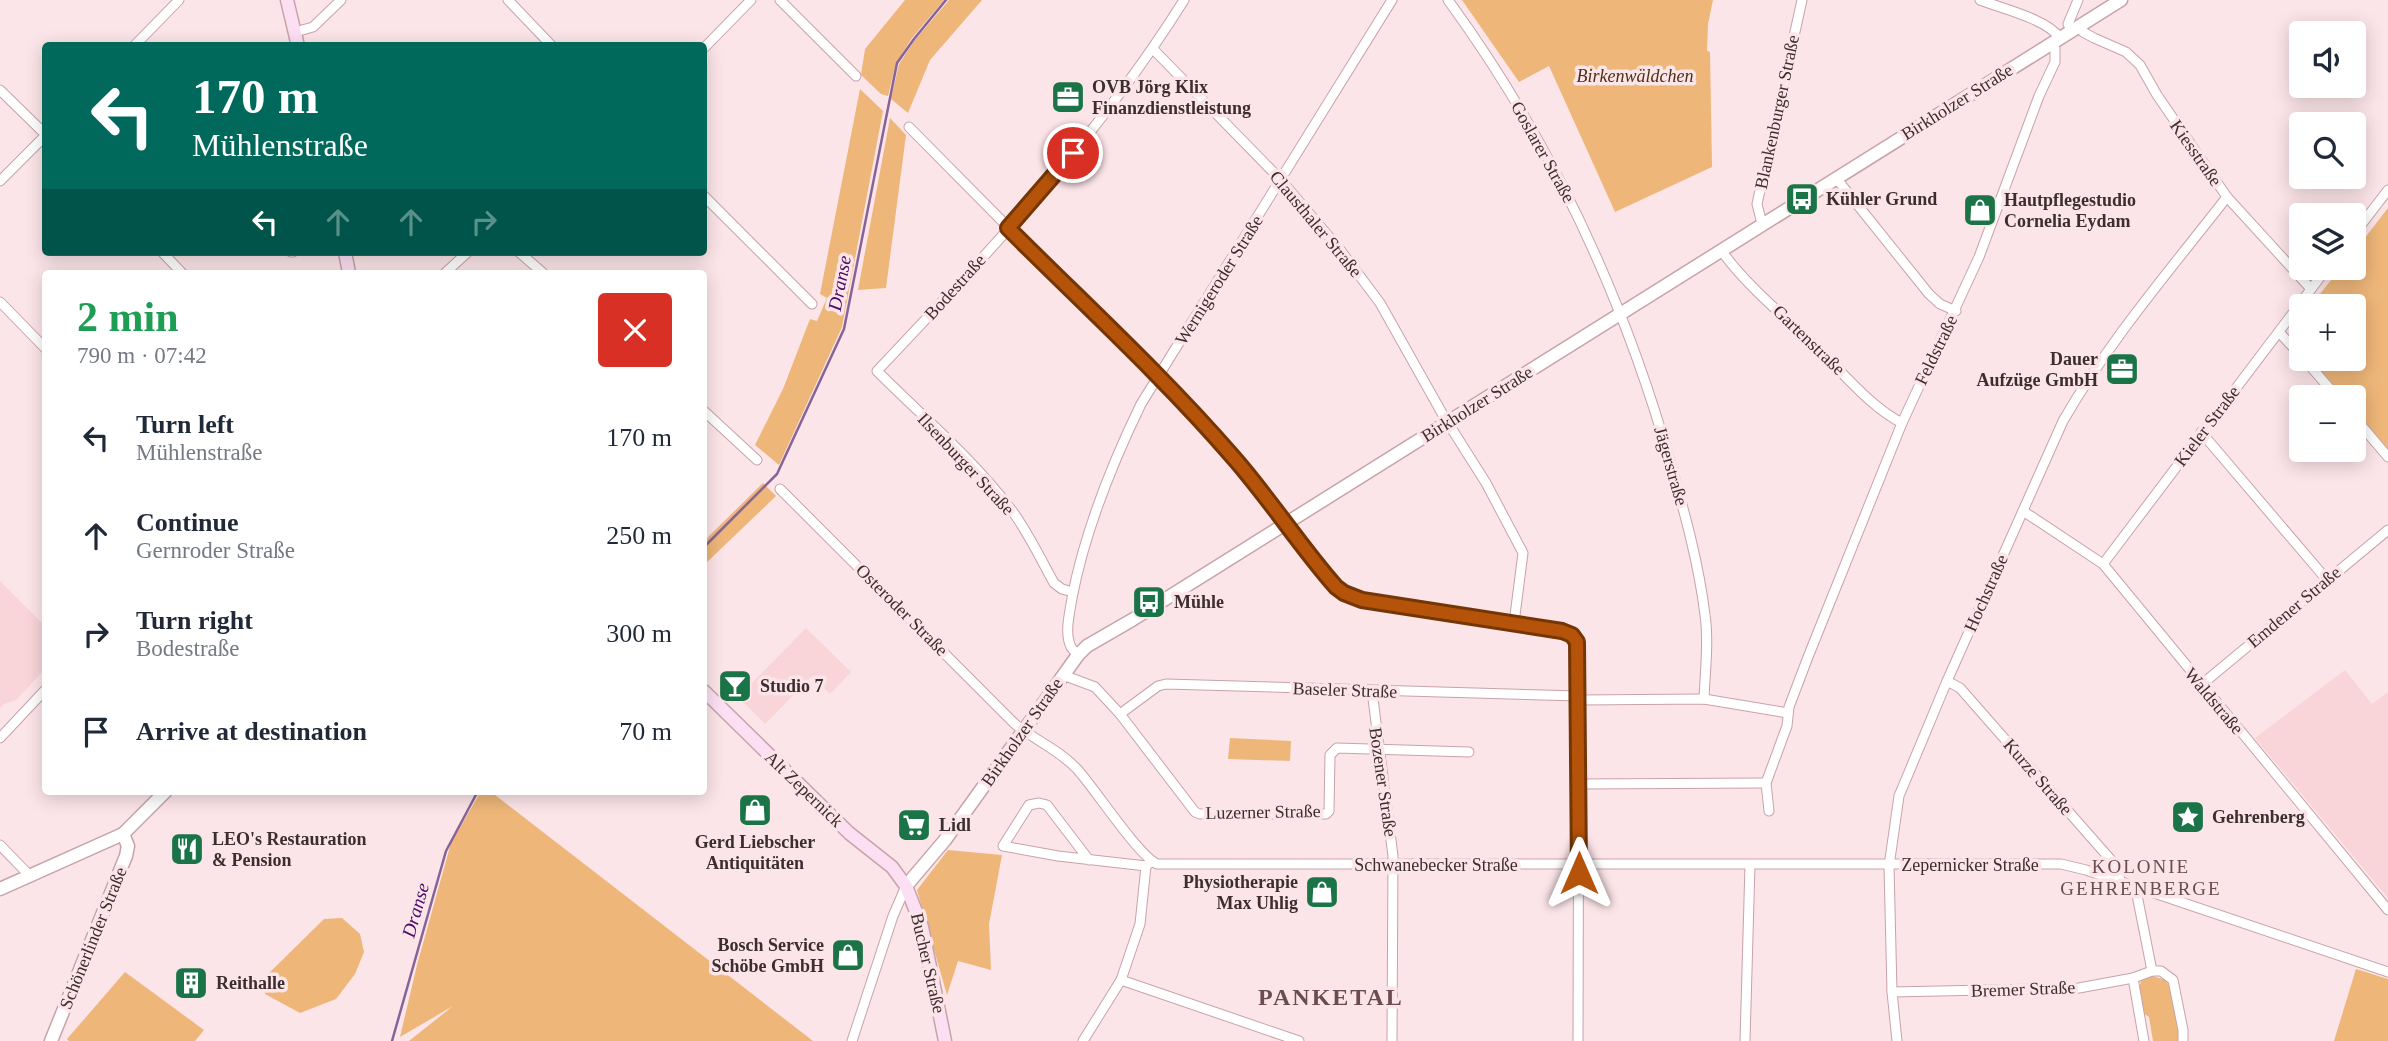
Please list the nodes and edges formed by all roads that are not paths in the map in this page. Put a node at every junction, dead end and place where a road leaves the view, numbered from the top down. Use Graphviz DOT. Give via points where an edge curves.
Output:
graph roads {
  1 [pos="178,0"];
  2 [pos="287,0"];
  3 [pos="341,0"];
  4 [pos="508,0"];
  5 [pos="751,0"];
  6 [pos="780,0"];
  7 [pos="1184,0"];
  8 [pos="1392,0"];
  9 [pos="1448,0"];
  10 [pos="1802,0"];
  11 [pos="1980,0"];
  12 [pos="2078,0"];
  13 [pos="2121,0"];
  14 [pos="2076,28"];
  15 [pos="297,39"];
  16 [pos="2056,40"];
  17 [pos="138,42"];
  18 [pos="548,42"];
  19 [pos="707,45"];
  20 [pos="1153,49"];
  21 [pos="856,76"];
  22 [pos="0,90"];
  23 [pos="909,127"];
  24 [pos="42,131"];
  25 [pos="42,139"];
  26 [pos="1836,178"];
  27 [pos="1280,180"];
  28 [pos="0,181"];
  29 [pos="2388,190"];
  30 [pos="2227,197"];
  31 [pos="707,199"];
  32 [pos="2366,218"];
  33 [pos="1762,224"];
  34 [pos="1008,228"];
  35 [pos="1721,250"];
  36 [pos="166,256"];
  37 [pos="464,256"];
  38 [pos="524,256"];
  39 [pos="179,270"];
  40 [pos="448,270"];
  41 [pos="540,270"];
  42 [pos="2318,280"];
  43 [pos="2311,289"];
  44 [pos="0,302"];
  45 [pos="812,304"];
  46 [pos="1955,311"];
  47 [pos="1621,313"];
  48 [pos="2279,332"];
  49 [pos="2289,343"];
  50 [pos="42,345"];
  51 [pos="877,371"];
  52 [pos="2314,371"];
  53 [pos="1158,378"];
  54 [pos="2326,385"];
  55 [pos="707,414"];
  56 [pos="1447,422"];
  57 [pos="1902,423"];
  58 [pos="2366,431"];
  59 [pos="2201,432"];
  60 [pos="2388,457"];
  61 [pos="757,460"];
  62 [pos="780,489"];
  63 [pos="2023,511"];
  64 [pos="1286,524"];
  65 [pos="2388,530"];
  66 [pos="2103,564"];
  67 [pos="2327,580"];
  68 [pos="1073,592"];
  69 [pos="1514,623"];
  70 [pos="1078,655"];
  71 [pos="1063,675"];
  72 [pos="1947,681"];
  73 [pos="2201,685"];
  74 [pos="1372,691"];
  75 [pos="42,694"];
  76 [pos="707,694"];
  77 [pos="1579,698"];
  78 [pos="1704,699"];
  79 [pos="1788,713"];
  80 [pos="1120,714"];
  81 [pos="1024,731"];
  82 [pos="0,738"];
  83 [pos="1379,748"];
  84 [pos="1469,752"];
  85 [pos="1766,783"];
  86 [pos="1579,784"];
  87 [pos="162,795"];
  88 [pos="1769,811"];
  89 [pos="123,834"];
  90 [pos="0,845"];
  91 [pos="1089,860"];
  92 [pos="1149,863"];
  93 [pos="1393,865"];
  94 [pos="1580,865"];
  95 [pos="1750,865"];
  96 [pos="1828,865"];
  97 [pos="1889,866"];
  98 [pos="30,876"];
  99 [pos="2118,881"];
  100 [pos="906,886"];
  101 [pos="2139,888"];
  102 [pos="0,889"];
  103 [pos="2388,910"];
  104 [pos="2152,971"];
  105 [pos="2388,972"];
  106 [pos="2133,978"];
  107 [pos="1121,980"];
  108 [pos="1892,992"];
  109 [pos="51,1041"];
  110 [pos="852,1041"];
  111 [pos="945,1041"];
  112 [pos="1083,1041"];
  113 [pos="1299,1041"];
  114 [pos="1392,1041"];
  115 [pos="1578,1041"];
  116 [pos="1745,1041"];
  117 [pos="1897,1041"];
  118 [pos="2144,1041"];
  119 [pos="2183,1041"];
  1 -- 17 [label="street"];
  2 -- 15 [label="main road"];
  3 -- 15 [label="street"];
  4 -- 18 [label="street"];
  5 -- 19 [label="street"];
  6 -- 21 [label="street"];
  7 -- 20 [label="street, Bodestraße"];
  8 -- 27 [label="street, Wernigeroder Straße"];
  9 -- 47 [label="street, Goslarer Straße" via="1554,167"];
  10 -- 33 [label="street, Blankenburger Straße" via="1758,204"];
  11 -- 16 [label="street" via="2043,24 2056,32"];
  12 -- 14 [label="street" via="2068,24"];
  13 -- 14 [label="street, Birkholzer Straße"];
  14 -- 16 [label="street, Birkholzer Straße"];
  14 -- 30 [label="street, Kiesstraße" via="2126,52 2140,65"];
  16 -- 26 [label="street, Birkholzer Straße"];
  16 -- 46 [label="street, Feldstraße" via="2055,62"];
  20 -- 27 [label="street, Clausthaler Straße"];
  20 -- 34 [label="street, Bodestraße"];
  22 -- 24 [label="street"];
  23 -- 34 [label="street"];
  25 -- 28 [label="street"];
  26 -- 33 [label="street, Birkholzer Straße"];
  26 -- 46 [label="street" via="1929,294"];
  27 -- 53 [label="street, Wernigeroder Straße"];
  27 -- 56 [label="street, Clausthaler Straße" via="1380,303"];
  29 -- 32 [label="street"];
  30 -- 43 [label="street, Kiesstraße"];
  30 -- 63 [label="street, Hochstraße" via="2081,390"];
  31 -- 45 [label="street"];
  33 -- 35 [label="street, Birkholzer Straße"];
  34 -- 51 [label="street, Bodestraße"];
  34 -- 53 [label="street"];
  35 -- 47 [label="street, Birkholzer Straße"];
  35 -- 57 [label="street, Gartenstraße" via="1834,364"];
  36 -- 39 [label="street"];
  37 -- 40 [label="street"];
  38 -- 41 [label="street"];
  42 -- 43 [label="street, Kieler Straße"];
  43 -- 48 [label="street, Kieler Straße"];
  44 -- 50 [label="street"];
  46 -- 57 [label="street, Feldstraße"];
  47 -- 56 [label="street, Birkholzer Straße"];
  47 -- 78 [label="street, Jägerstraße" via="1678,488 1706,618"];
  48 -- 49 [label="street"];
  48 -- 59 [label="street, Kieler Straße"];
  51 -- 68 [label="street, Ilsenburger Straße" via="993,487 1054,583"];
  52 -- 54 [label="street"];
  53 -- 64 [label="street" via="1228,451"];
  53 -- 68 [label="street, Wernigeroder Straße" via="1105,484"];
  55 -- 61 [label="street"];
  56 -- 64 [label="street, Birkholzer Straße"];
  56 -- 69 [label="street, Clausthaler Straße" via="1523,553"];
  57 -- 79 [label="street, Feldstraße"];
  58 -- 60 [label="street"];
  59 -- 66 [label="street, Kieler Straße"];
  59 -- 67 [label="street"];
  62 -- 81 [label="street, Osteroder Straße"];
  63 -- 66 [label="street, Waldstraße"];
  63 -- 72 [label="street, Hochstraße"];
  64 -- 69 [label="street" via="1336,587 1352,597"];
  64 -- 70 [label="street, Birkholzer Straße"];
  65 -- 67 [label="street, Emdener Straße"];
  66 -- 73 [label="street, Waldstraße"];
  67 -- 73 [label="street, Emdener Straße"];
  68 -- 70 [label="street, Wernigeroder Straße" via="1068,638"];
  69 -- 77 [label="street" via="1572,635 1579,655"];
  70 -- 71 [label="street, Birkholzer Straße"];
  71 -- 80 [label="street, Luzerner Straße" via="1095,687"];
  71 -- 81 [label="street, Birkholzer Straße"];
  72 -- 97 [label="street, Hochstraße" via="1899,796"];
  72 -- 99 [label="street, Kurze Straße" via="1960,688 2118,869"];
  73 -- 103 [label="street, Waldstraße"];
  74 -- 77 [label="street, Baseler Straße"];
  74 -- 80 [label="street, Baseler Straße" via="1166,684"];
  74 -- 83 [label="street, Bozener Straße"];
  75 -- 82 [label="street"];
  76 -- 100 [label="main road, Alt Zepernick" via="849,833 892,867"];
  77 -- 78 [label="street, Baseler Straße"];
  77 -- 86 [label="street"];
  78 -- 79 [label="street, Baseler Straße"];
  79 -- 85 [label="street, Feldstraße"];
  80 -- 83 [label="street, Luzerner Straße" via="1200,814 1326,814 1333,750"];
  81 -- 92 [label="street, Osteroder Straße" via="1075,767"];
  81 -- 100 [label="street, Birkholzer Straße"];
  83 -- 84 [label="street, Luzerner Straße"];
  83 -- 93 [label="street, Bozener Straße"];
  85 -- 86 [label="street"];
  85 -- 88 [label="street"];
  86 -- 94 [label="street"];
  87 -- 89 [label="street"];
  89 -- 98 [label="street"];
  89 -- 109 [label="street, Schönerlinder Straße" via="126,856"];
  90 -- 98 [label="street"];
  91 -- 91 [label="street, Schwanebecker Straße" via="1058,856 1003,846 1029,805 1039,803 1048,805"];
  91 -- 92 [label="street, Schwanebecker Straße"];
  92 -- 93 [label="street, Schwanebecker Straße"];
  92 -- 107 [label="street" via="1140,924"];
  93 -- 94 [label="street, Schwanebecker Straße"];
  93 -- 114 [label="street, Bozener Straße"];
  94 -- 95 [label="street, Schwanebecker Straße"];
  94 -- 115 [label="street"];
  95 -- 96 [label="street, Schwanebecker Straße"];
  95 -- 116 [label="street"];
  96 -- 97 [label="street, Zepernicker Straße"];
  97 -- 99 [label="street, Zepernicker Straße" via="2061,864"];
  97 -- 108 [label="street, Hochstraße"];
  98 -- 102 [label="street"];
  99 -- 101 [label="street, Zepernicker Straße"];
  100 -- 110 [label="street"];
  100 -- 111 [label="main road, Bucher Straße" via="922,927"];
  101 -- 104 [label="street"];
  101 -- 105 [label="street, Zepernicker Straße"];
  104 -- 106 [label="street, Bremer Straße"];
  104 -- 119 [label="street" via="2161,971 2173,980"];
  106 -- 108 [label="street, Bremer Straße" via="2080,988"];
  106 -- 118 [label="street"];
  107 -- 112 [label="street"];
  107 -- 113 [label="street"];
  108 -- 117 [label="street, Hochstraße"];
}
